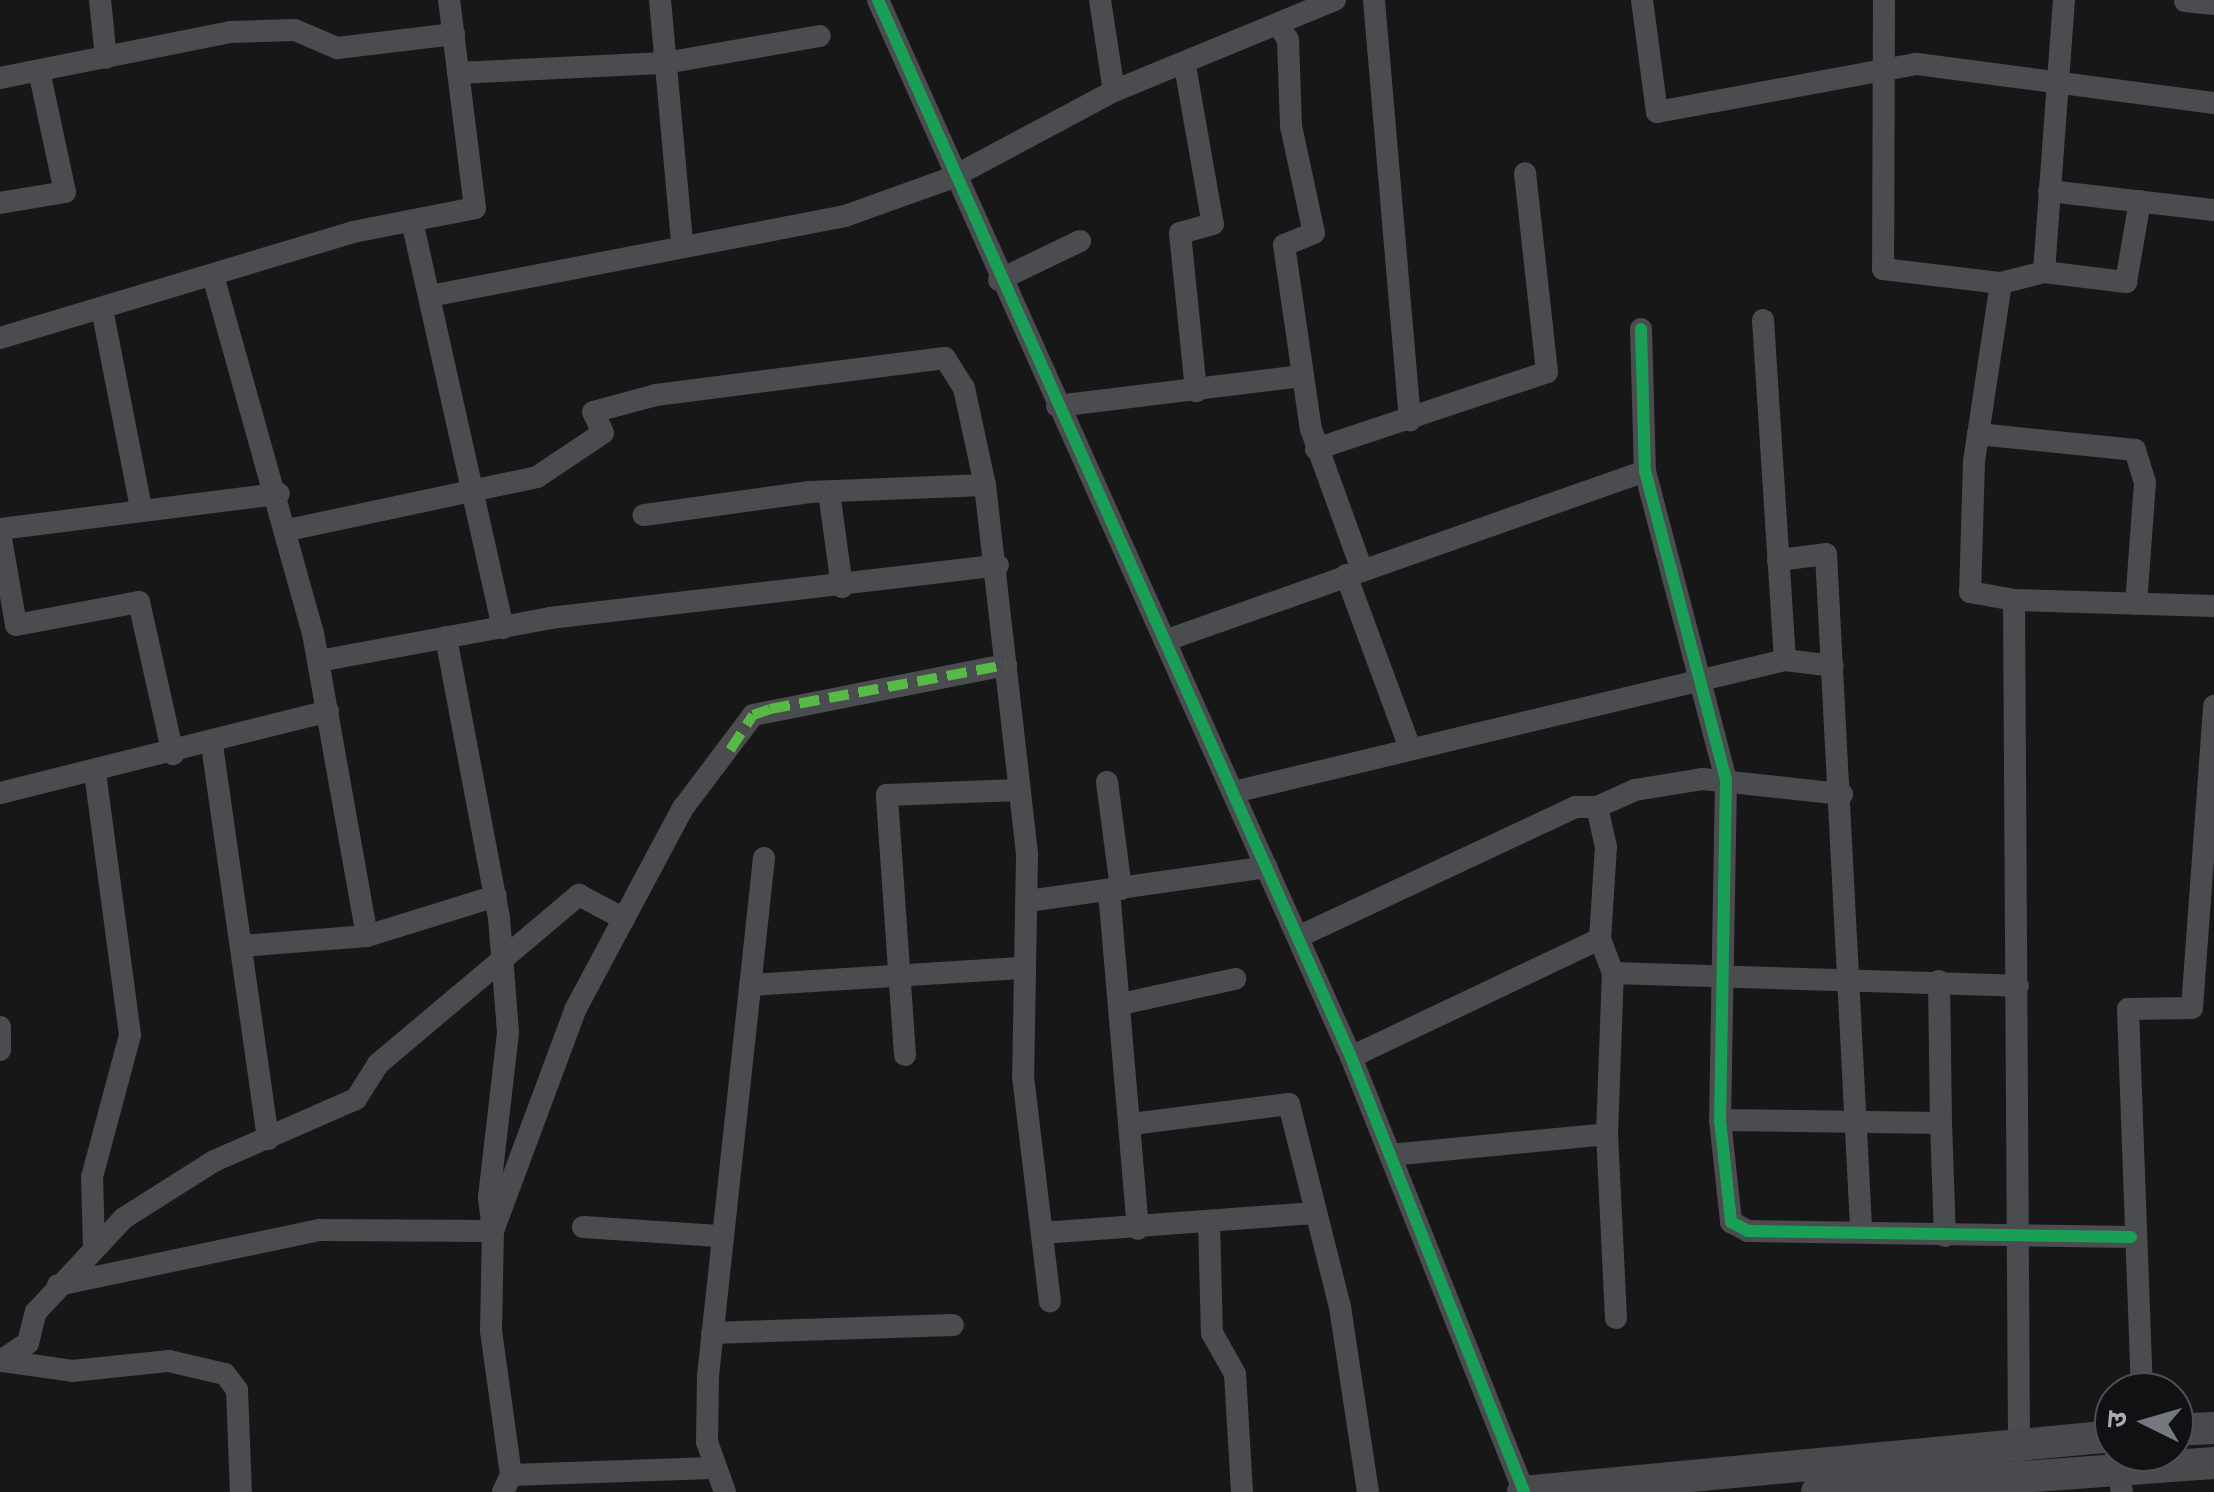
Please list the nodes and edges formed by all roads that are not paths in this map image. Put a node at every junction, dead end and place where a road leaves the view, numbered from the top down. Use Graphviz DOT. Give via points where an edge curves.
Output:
graph roads {
  1 [pos="100,0"];
  2 [pos="449,0"];
  3 [pos="660,0"];
  4 [pos="878,0"];
  5 [pos="1100,0"];
  6 [pos="1335,0"];
  7 [pos="1374,0"];
  8 [pos="1642,0"];
  9 [pos="1884,0"];
  10 [pos="2064,0"];
  11 [pos="2186,1"];
  12 [pos="2214,4"];
  13 [pos="1278,24"];
  14 [pos="454,34"];
  15 [pos="820,36"];
  16 [pos="106,58"];
  17 [pos="665,63"];
  18 [pos="1185,66"];
  19 [pos="40,71"];
  20 [pos="458,73"];
  21 [pos="1885,75"];
  22 [pos="0,78"];
  23 [pos="2055,80"];
  24 [pos="1114,91"];
  25 [pos="2214,103"];
  26 [pos="1524,173"];
  27 [pos="951,178"];
  28 [pos="2049,191"];
  29 [pos="2140,201"];
  30 [pos="0,204"];
  31 [pos="2214,210"];
  32 [pos="412,221"];
  33 [pos="1080,241"];
  34 [pos="682,244"];
  35 [pos="2044,272"];
  36 [pos="214,279"];
  37 [pos="999,280"];
  38 [pos="2001,283"];
  39 [pos="430,296"];
  40 [pos="102,308"];
  41 [pos="1764,320"];
  42 [pos="1640,329"];
  43 [pos="0,338"];
  44 [pos="1303,376"];
  45 [pos="1196,391"];
  46 [pos="1058,406"];
  47 [pos="1410,420"];
  48 [pos="1978,434"];
  49 [pos="1316,449"];
  50 [pos="1645,471"];
  51 [pos="985,486"];
  52 [pos="829,492"];
  53 [pos="278,494"];
  54 [pos="469,494"];
  55 [pos="141,508"];
  56 [pos="644,515"];
  57 [pos="288,530"];
  58 [pos="0,531"];
  59 [pos="1778,560"];
  60 [pos="998,565"];
  61 [pos="1354,572"];
  62 [pos="842,587"];
  63 [pos="2014,600"];
  64 [pos="2136,604"];
  65 [pos="2214,606"];
  66 [pos="503,628"];
  67 [pos="446,637"];
  68 [pos="1167,640"];
  69 [pos="1785,660"];
  70 [pos="319,661"];
  71 [pos="1006,665"];
  72 [pos="1833,666"];
  73 [pos="1706,679"];
  74 [pos="2214,706"];
  75 [pos="328,711"];
  76 [pos="212,744"];
  77 [pos="1410,748"];
  78 [pos="173,754"];
  79 [pos="95,773"];
  80 [pos="1726,780"];
  81 [pos="1107,782"];
  82 [pos="1019,790"];
  83 [pos="1234,792"];
  84 [pos="0,793"];
  85 [pos="1842,794"];
  86 [pos="1596,808"];
  87 [pos="764,858"];
  88 [pos="1267,867"];
  89 [pos="1115,890"];
  90 [pos="496,896"];
  91 [pos="1028,902"];
  92 [pos="624,919"];
  93 [pos="2205,931"];
  94 [pos="367,936"];
  95 [pos="1298,937"];
  96 [pos="1600,939"];
  97 [pos="242,946"];
  98 [pos="1020,968"];
  99 [pos="499,969"];
  100 [pos="900,972"];
  101 [pos="1613,973"];
  102 [pos="1726,978"];
  103 [pos="1234,979"];
  104 [pos="1940,981"];
  105 [pos="1843,983"];
  106 [pos="750,985"];
  107 [pos="2018,986"];
  108 [pos="1120,1004"];
  109 [pos="0,1027"];
  110 [pos="0,1050"];
  111 [pos="906,1055"];
  112 [pos="1351,1057"];
  113 [pos="1720,1120"];
  114 [pos="1853,1122"];
  115 [pos="1941,1123"];
  116 [pos="1132,1124"];
  117 [pos="1606,1134"];
  118 [pos="268,1139"];
  119 [pos="1390,1156"];
  120 [pos="1314,1213"];
  121 [pos="1208,1221"];
  122 [pos="1861,1226"];
  123 [pos="583,1227"];
  124 [pos="1138,1229"];
  125 [pos="494,1231"];
  126 [pos="1042,1233"];
  127 [pos="719,1236"];
  128 [pos="1945,1236"];
  129 [pos="2131,1236"];
  130 [pos="2019,1238"];
  131 [pos="94,1246"];
  132 [pos="58,1285"];
  133 [pos="1050,1301"];
  134 [pos="1616,1318"];
  135 [pos="953,1325"];
  136 [pos="712,1332"];
  137 [pos="1,1361"];
  138 [pos="2141,1372"];
  139 [pos="2020,1444"];
  140 [pos="2094,1452"];
  141 [pos="2094,1457"];
  142 [pos="712,1468"];
  143 [pos="507,1484"];
  144 [pos="241,1492"];
  145 [pos="725,1492"];
  146 [pos="1242,1492"];
  147 [pos="1368,1492"];
  148 [pos="1524,1492"];
  149 [pos="1817,1492"];
  1 -- 16 [label="street"];
  2 -- 14 [label="street"];
  3 -- 17 [label="street"];
  4 -- 27 [label="street"];
  5 -- 24 [label="street"];
  6 -- 13 [label="street"];
  7 -- 47 [label="street"];
  8 -- 21 [label="street" via="1658,112"];
  9 -- 21 [label="street"];
  10 -- 23 [label="street"];
  11 -- 12 [label="street"];
  13 -- 18 [label="street"];
  13 -- 44 [label="street" via="1288,40 1292,126 1314,233 1284,246"];
  14 -- 16 [label="street" via="338,48 295,30 230,32"];
  14 -- 20 [label="street"];
  15 -- 17 [label="street"];
  16 -- 19 [label="street"];
  17 -- 20 [label="street"];
  17 -- 34 [label="street"];
  18 -- 24 [label="street"];
  18 -- 45 [label="street" via="1213,224 1180,232"];
  19 -- 22 [label="street"];
  19 -- 30 [label="street" via="65,192"];
  20 -- 32 [label="street" via="475,208"];
  21 -- 23 [label="street" via="1917,64"];
  21 -- 38 [label="street" via="1883,268"];
  23 -- 25 [label="street"];
  23 -- 28 [label="street"];
  24 -- 27 [label="street"];
  26 -- 47 [label="street" via="1547,372"];
  27 -- 34 [label="street" via="846,216"];
  27 -- 37 [label="street"];
  28 -- 29 [label="street"];
  28 -- 35 [label="street"];
  29 -- 31 [label="street"];
  29 -- 35 [label="street" via="2126,282"];
  32 -- 36 [label="street"];
  32 -- 39 [label="street"];
  33 -- 37 [label="street"];
  34 -- 39 [label="street" via="572,275"];
  35 -- 38 [label="street"];
  36 -- 40 [label="street"];
  36 -- 53 [label="street"];
  37 -- 46 [label="street"];
  38 -- 48 [label="street"];
  39 -- 54 [label="street"];
  40 -- 43 [label="street"];
  40 -- 55 [label="street"];
  41 -- 59 [label="street"];
  42 -- 50 [label="street"];
  44 -- 45 [label="street"];
  44 -- 49 [label="street"];
  45 -- 46 [label="street"];
  46 -- 68 [label="street"];
  47 -- 49 [label="street"];
  48 -- 63 [label="street" via="1970,592"];
  48 -- 64 [label="street" via="2135,450 2145,482"];
  49 -- 61 [label="street"];
  50 -- 61 [label="street"];
  50 -- 73 [label="street"];
  51 -- 52 [label="street"];
  51 -- 54 [label="street" via="964,388 945,358 830,366 593,412 603,433 585,452"];
  51 -- 60 [label="street"];
  52 -- 56 [label="street"];
  52 -- 62 [label="street"];
  53 -- 55 [label="street"];
  53 -- 57 [label="street"];
  54 -- 57 [label="street"];
  54 -- 66 [label="street"];
  55 -- 58 [label="street"];
  57 -- 70 [label="street"];
  58 -- 78 [label="street" via="16,625 138,602"];
  59 -- 69 [label="street"];
  59 -- 72 [label="street" via="1826,554"];
  60 -- 62 [label="street"];
  60 -- 71 [label="street"];
  61 -- 68 [label="street"];
  61 -- 77 [label="street"];
  62 -- 66 [label="street"];
  63 -- 64 [label="street"];
  63 -- 107 [label="street"];
  64 -- 65 [label="street"];
  66 -- 67 [label="street"];
  67 -- 70 [label="street"];
  67 -- 90 [label="street"];
  68 -- 83 [label="street"];
  69 -- 72 [label="street"];
  69 -- 73 [label="street"];
  70 -- 75 [label="street"];
  71 -- 82 [label="street"];
  71 -- 92 [label="street" via="753,715 683,808"];
  72 -- 85 [label="street"];
  73 -- 77 [label="street"];
  73 -- 80 [label="street"];
  74 -- 93 [label="street"];
  75 -- 76 [label="street"];
  75 -- 94 [label="street"];
  76 -- 78 [label="street"];
  76 -- 97 [label="street"];
  77 -- 83 [label="street"];
  78 -- 79 [label="street"];
  79 -- 84 [label="street"];
  79 -- 131 [label="street" via="130,1035 92,1177"];
  80 -- 85 [label="street"];
  80 -- 86 [label="street" via="1635,790"];
  80 -- 102 [label="street"];
  81 -- 89 [label="street"];
  82 -- 91 [label="street"];
  82 -- 100 [label="street" via="888,796"];
  83 -- 88 [label="street"];
  85 -- 105 [label="street"];
  86 -- 95 [label="street" via="1576,808"];
  86 -- 96 [label="street" via="1606,847"];
  87 -- 106 [label="street"];
  88 -- 89 [label="street"];
  88 -- 95 [label="street"];
  89 -- 91 [label="street"];
  89 -- 108 [label="street"];
  90 -- 94 [label="street"];
  90 -- 99 [label="street"];
  91 -- 98 [label="street"];
  92 -- 99 [label="street" via="579,895"];
  92 -- 125 [label="street" via="574,1010"];
  93 -- 129 [label="street" via="2192,1008 2128,1010"];
  94 -- 97 [label="street"];
  95 -- 112 [label="street"];
  96 -- 101 [label="street"];
  96 -- 112 [label="street"];
  97 -- 118 [label="street"];
  98 -- 100 [label="street"];
  98 -- 126 [label="street"];
  99 -- 118 [label="street" via="378,1064 356,1099"];
  99 -- 125 [label="street" via="508,1032 489,1197"];
  100 -- 106 [label="street"];
  100 -- 111 [label="street"];
  101 -- 102 [label="street"];
  101 -- 117 [label="street"];
  102 -- 105 [label="street"];
  102 -- 113 [label="street"];
  103 -- 108 [label="street"];
  104 -- 105 [label="street"];
  104 -- 107 [label="street"];
  104 -- 115 [label="street"];
  105 -- 114 [label="street"];
  106 -- 127 [label="street"];
  107 -- 130 [label="street"];
  108 -- 116 [label="street"];
  109 -- 110 [label="street"];
  112 -- 119 [label="street"];
  113 -- 114 [label="street"];
  113 -- 122 [label="street" via="1731,1222 1748,1231"];
  114 -- 115 [label="street"];
  114 -- 122 [label="street"];
  115 -- 128 [label="street"];
  116 -- 120 [label="street" via="1289,1104"];
  116 -- 124 [label="street"];
  117 -- 119 [label="street"];
  117 -- 134 [label="street"];
  118 -- 131 [label="street" via="214,1161"];
  119 -- 148 [label="street"];
  120 -- 121 [label="street"];
  120 -- 147 [label="street" via="1340,1307"];
  121 -- 124 [label="street"];
  121 -- 146 [label="street" via="1212,1332 1234,1374"];
  122 -- 128 [label="street"];
  123 -- 127 [label="street"];
  124 -- 126 [label="street"];
  125 -- 132 [label="street" via="320,1230"];
  125 -- 143 [label="street" via="490,1332"];
  126 -- 133 [label="street"];
  127 -- 136 [label="street"];
  128 -- 130 [label="street"];
  129 -- 130 [label="street"];
  129 -- 138 [label="street"];
  130 -- 139 [label="street"];
  131 -- 132 [label="street"];
  132 -- 137 [label="street" via="28,1344"];
  135 -- 136 [label="street"];
  136 -- 142 [label="street"];
  137 -- 144 [label="street" via="72,1371 169,1361 226,1374 236,1390"];
  139 -- 140 [label="main road"];
  139 -- 148 [label="main road"];
  141 -- 149 [label="main road"];
  142 -- 143 [label="street"];
  142 -- 145 [label="street"];
}
